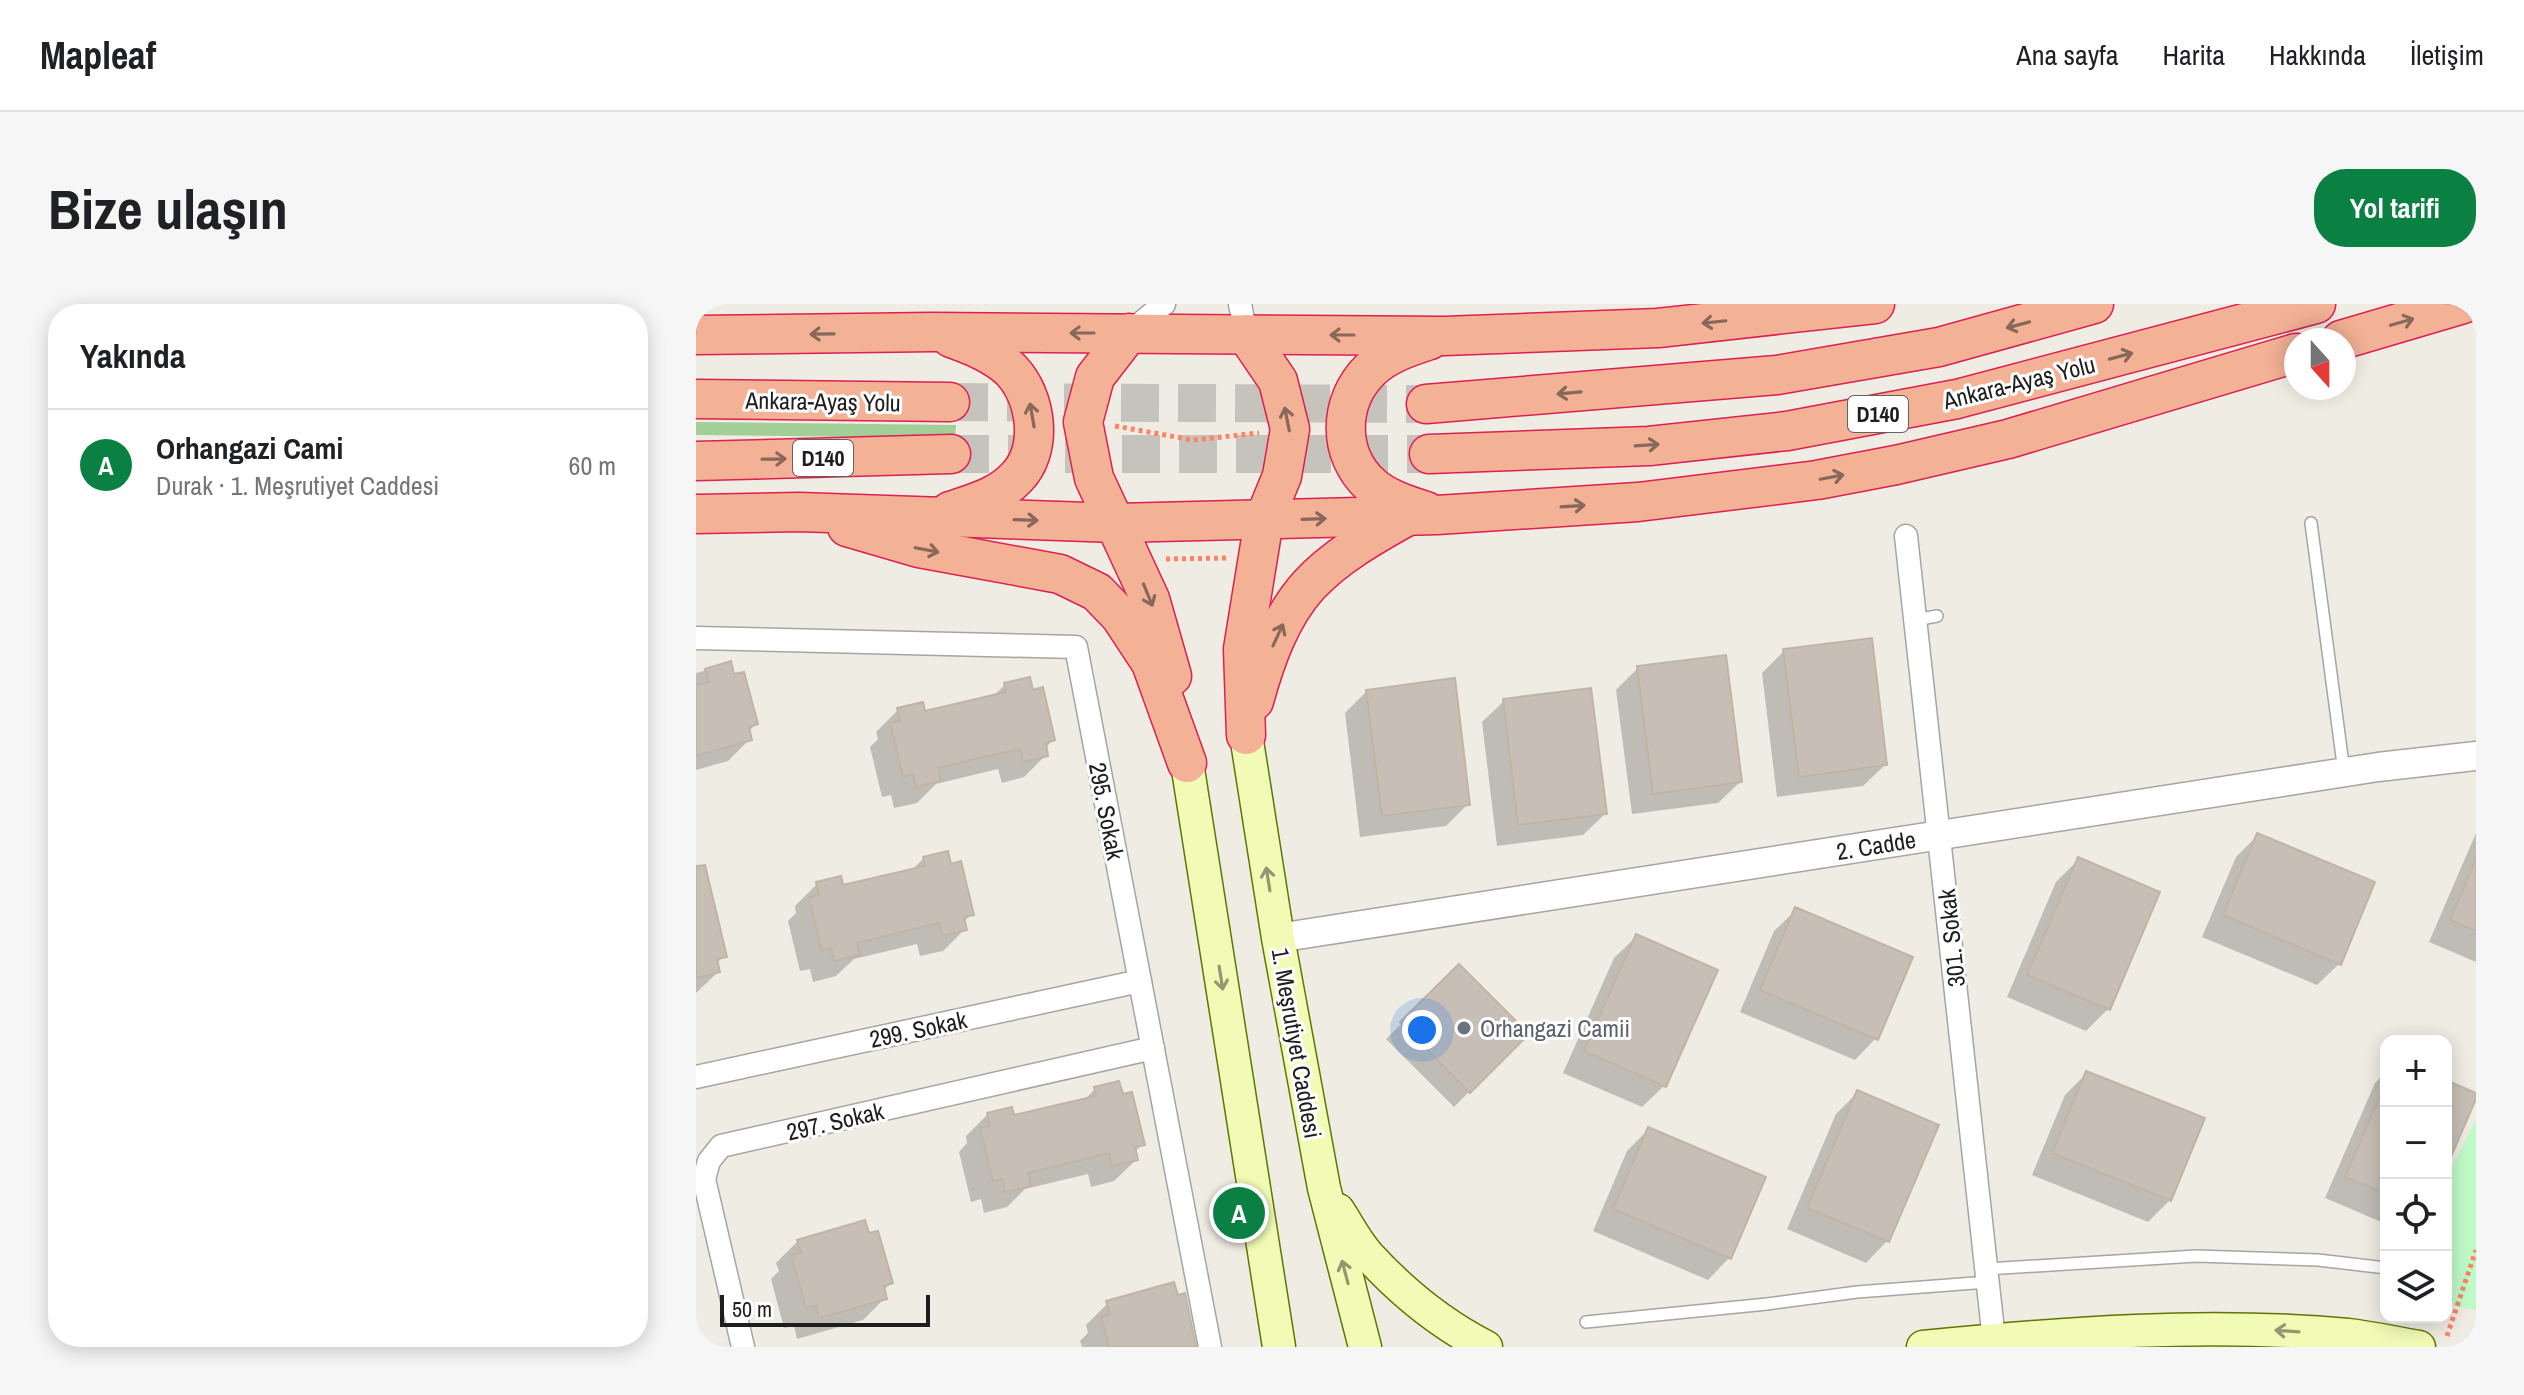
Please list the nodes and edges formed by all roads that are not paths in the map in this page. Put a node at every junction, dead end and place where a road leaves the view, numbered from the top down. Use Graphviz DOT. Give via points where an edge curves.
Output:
graph roads {
  1 [pos="1164,304"];
  2 [pos="1875,304"];
  3 [pos="2094,304"];
  4 [pos="2316,304"];
  5 [pos="2463,304"];
  6 [pos="1243,319"];
  7 [pos="933,332"];
  8 [pos="1129,333"];
  9 [pos="696,335"];
  10 [pos="1444,336"];
  11 [pos="2356,336"];
  12 [pos="2284,357"];
  13 [pos="696,399"];
  14 [pos="950,402"];
  15 [pos="1426,404"];
  16 [pos="951,454"];
  17 [pos="1429,454"];
  18 [pos="696,461"];
  19 [pos="799,512"];
  20 [pos="696,514"];
  21 [pos="1422,515"];
  22 [pos="932,517"];
  23 [pos="1264,520"];
  24 [pos="1117,523"];
  25 [pos="2311,523"];
  26 [pos="1906,536"];
  27 [pos="696,638"];
  28 [pos="1246,735"];
  29 [pos="2476,756"];
  30 [pos="1187,763"];
  31 [pos="2344,772"];
  32 [pos="1939,835"];
  33 [pos="1278,938"];
  34 [pos="1140,981"];
  35 [pos="1153,1048"];
  36 [pos="696,1077"];
  37 [pos="1324,1188"];
  38 [pos="2380,1267"];
  39 [pos="1988,1276"];
  40 [pos="1586,1322"];
  41 [pos="1994,1340"];
  42 [pos="743,1347"];
  43 [pos="1210,1347"];
  44 [pos="1279,1347"];
  45 [pos="1365,1347"];
  46 [pos="1486,1347"];
  47 [pos="1923,1347"];
  48 [pos="2419,1347"];
  1 -- 8 [label="street"];
  2 -- 10 [label="highway, one-way" via="1658,328"];
  3 -- 15 [label="highway, D140, one-way" via="1939,347 1777,375"];
  17 -- 4 [label="highway, Ankara-Ayaş Yolu / D140, one-way" via="1649,446 1787,431 1957,399"];
  11 -- 5 [label="highway, one-way"];
  6 -- 8 [label="highway"];
  10 -- 6 [label="highway, one-way"];
  23 -- 6 [label="highway, one-way" via="1282,476 1290,429 1278,381"];
  8 -- 7 [label="highway, one-way"];
  7 -- 9 [label="highway, one-way"];
  22 -- 7 [label="highway, one-way" via="987,499 1018,478 1035,436 1032,409 1010,369 980,348"];
  8 -- 24 [label="highway" via="1095,377 1083,422 1094,478"];
  10 -- 21 [label="highway" via="1400,350 1370,369 1350,397 1344,426 1350,458 1371,485"];
  21 -- 12 [label="highway, one-way" via="1638,502 1830,478 2008,439"];
  13 -- 14 [label="highway, Ankara-Ayaş Yolu"];
  18 -- 16 [label="highway, D140, one-way"];
  19 -- 20 [label="highway"];
  19 -- 22 [label="highway"];
  19 -- 30 [label="highway, one-way" via="919,548 1060,574 1097,592 1151,663"];
  23 -- 21 [label="highway, one-way"];
  28 -- 21 [label="highway, one-way" via="1268,657 1308,586 1358,544"];
  22 -- 24 [label="highway, one-way"];
  23 -- 24 [label="highway"];
  23 -- 28 [label="highway" via="1243,649"];
  24 -- 30 [label="highway, one-way" via="1170,659"];
  25 -- 31 [label="lane"];
  26 -- 32 [label="street, 301. Sokak" via="1926,618"];
  27 -- 34 [label="street, 295. Sokak" via="1076,647"];
  33 -- 28 [label="main road, 1. Meşrutiyet Caddesi, one-way"];
  29 -- 31 [label="street, 2. Cadde"];
  30 -- 44 [label="main road, one-way"];
  31 -- 32 [label="street, 2. Cadde"];
  32 -- 33 [label="street, 2. Cadde"];
  32 -- 39 [label="street, 301. Sokak"];
  33 -- 37 [label="main road, 1. Meşrutiyet Caddesi"];
  34 -- 35 [label="street, 295. Sokak"];
  34 -- 36 [label="street, 299. Sokak"];
  35 -- 42 [label="street, 297. Sokak" via="721,1146 704,1179"];
  35 -- 43 [label="street, 295. Sokak"];
  45 -- 37 [label="main road, 1. Meşrutiyet Caddesi, one-way"];
  37 -- 46 [label="main road" via="1369,1255 1455,1331"];
  38 -- 39 [label="lane" via="2196,1256"];
  39 -- 40 [label="lane"];
  39 -- 41 [label="street, 301. Sokak"];
  41 -- 47 [label="main road"];
  48 -- 41 [label="main road, one-way" via="2350,1335 2262,1329"];
}
